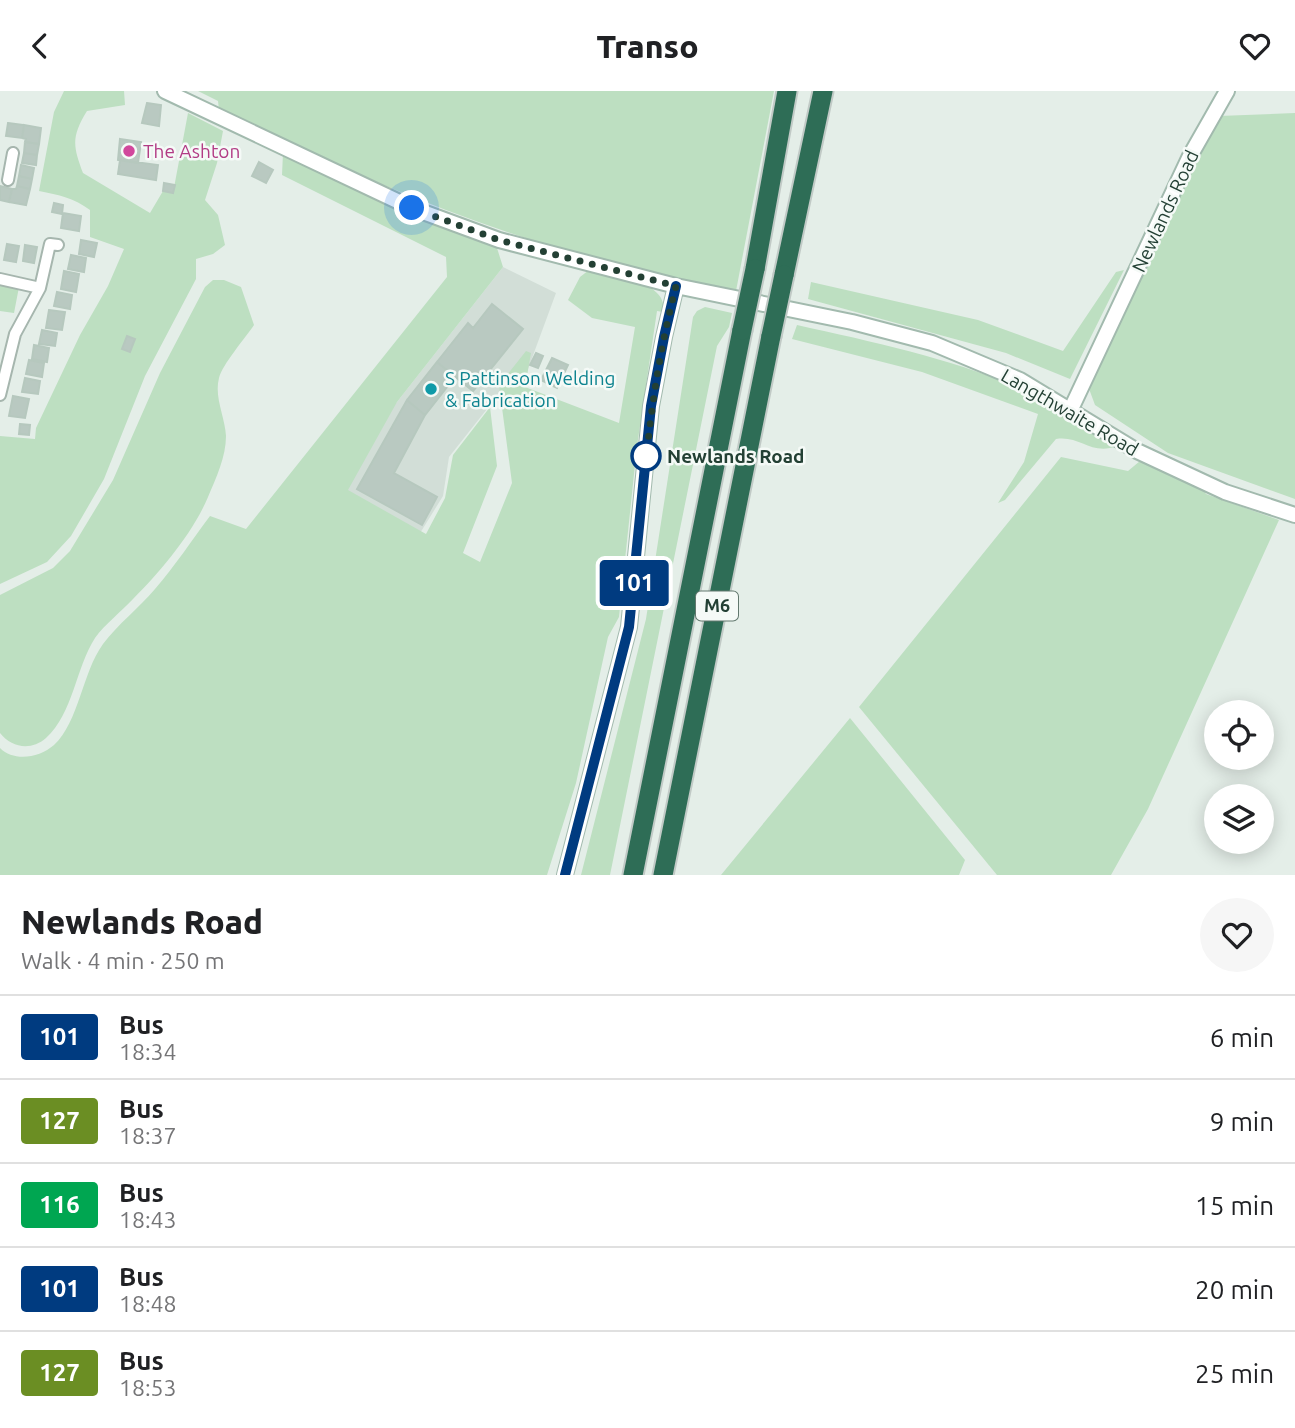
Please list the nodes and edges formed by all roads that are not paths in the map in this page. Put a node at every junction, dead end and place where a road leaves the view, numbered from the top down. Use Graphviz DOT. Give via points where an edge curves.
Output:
graph roads {
  1 [pos="787,91"];
  2 [pos="823,91"];
  3 [pos="1227,91"];
  4 [pos="172,93"];
  5 [pos="13,153"];
  6 [pos="5,167"];
  7 [pos="8,180"];
  8 [pos="58,245"];
  9 [pos="0,279"];
  10 [pos="676,286"];
  11 [pos="40,288"];
  12 [pos="1,378"];
  13 [pos="0,395"];
  14 [pos="1071,409"];
  15 [pos="1295,515"];
  16 [pos="565,875"];
  17 [pos="633,875"];
  18 [pos="663,875"];
  1 -- 17 [label="highway, M6, bridge"];
  2 -- 18 [label="highway, M6, bridge"];
  3 -- 14 [label="street, Newlands Road" via="1190,156"];
  4 -- 10 [label="street, Langthwaite Road" via="425,212 499,240"];
  5 -- 6 [label="street"];
  6 -- 7 [label="street"];
  8 -- 11 [label="street" via="50,244"];
  9 -- 11 [label="street"];
  10 -- 14 [label="street, Langthwaite Road" via="932,343 1020,380"];
  10 -- 16 [label="street" via="651,406 629,627"];
  11 -- 12 [label="street" via="15,334"];
  12 -- 13 [label="street"];
  14 -- 15 [label="street, Langthwaite Road" via="1137,451 1225,492"];
}
